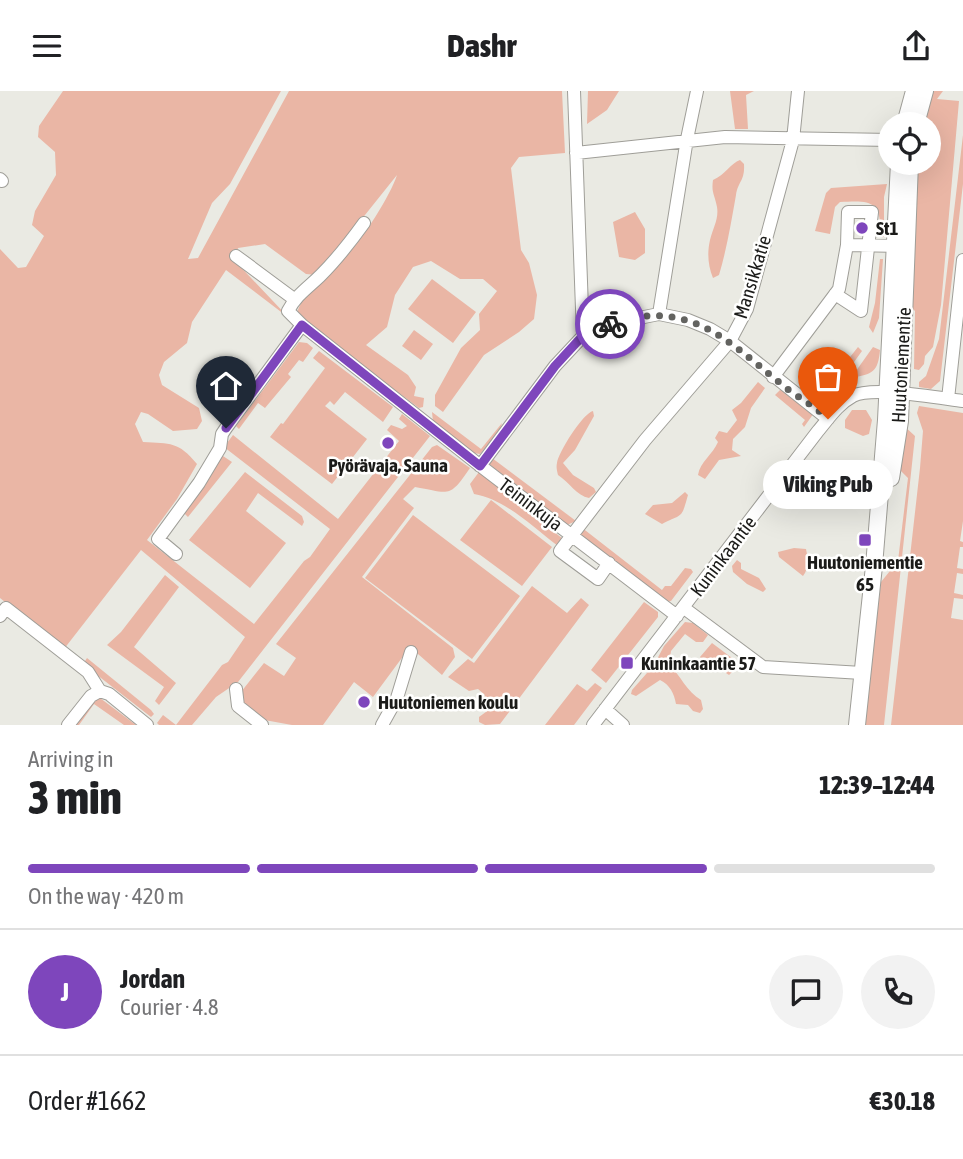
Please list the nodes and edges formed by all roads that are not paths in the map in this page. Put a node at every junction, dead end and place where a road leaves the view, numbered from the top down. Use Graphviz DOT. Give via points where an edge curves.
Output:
graph roads {
  1 [pos="574,91"];
  2 [pos="697,91"];
  3 [pos="799,91"];
  4 [pos="914,91"];
  5 [pos="925,91"];
  6 [pos="908,112"];
  7 [pos="919,112"];
  8 [pos="687,139"];
  9 [pos="793,140"];
  10 [pos="878,140"];
  11 [pos="576,153"];
  12 [pos="899,175"];
  13 [pos="909,175"];
  14 [pos="364,223"];
  15 [pos="846,245"];
  16 [pos="901,246"];
  17 [pos="869,247"];
  18 [pos="236,255"];
  19 [pos="963,260"];
  20 [pos="835,294"];
  21 [pos="295,299"];
  22 [pos="659,314"];
  23 [pos="302,325"];
  24 [pos="583,336"];
  25 [pos="730,341"];
  26 [pos="773,377"];
  27 [pos="894,394"];
  28 [pos="948,399"];
  29 [pos="963,401"];
  30 [pos="828,419"];
  31 [pos="480,466"];
  32 [pos="571,535"];
  33 [pos="176,554"];
  34 [pos="608,563"];
  35 [pos="680,612"];
  36 [pos="0,616"];
  37 [pos="411,652"];
  38 [pos="862,674"];
  39 [pos="236,689"];
  40 [pos="100,691"];
  41 [pos="605,709"];
  42 [pos="68,725"];
  43 [pos="146,725"];
  44 [pos="262,725"];
  45 [pos="382,725"];
  46 [pos="593,725"];
  47 [pos="623,725"];
  48 [pos="857,725"];
  1 -- 11 [label="street"];
  2 -- 8 [label="street"];
  3 -- 9 [label="street, Mansikkatie"];
  4 -- 6 [label="main road"];
  5 -- 7 [label="main road"];
  8 -- 9 [label="street"];
  8 -- 11 [label="street"];
  8 -- 22 [label="street"];
  9 -- 10 [label="street"];
  9 -- 25 [label="street, Mansikkatie" via="747,309"];
  11 -- 24 [label="street"];
  12 -- 16 [label="main road, Huutoniementie"];
  13 -- 16 [label="main road, Huutoniementie"];
  14 -- 21 [label="street"];
  15 -- 17 [label="street"];
  15 -- 17 [label="street" via="848,212 872,212"];
  15 -- 20 [label="street"];
  16 -- 17 [label="street"];
  16 -- 27 [label="main road, Huutoniementie"];
  17 -- 20 [label="street" via="861,311"];
  18 -- 21 [label="street"];
  19 -- 28 [label="street"];
  20 -- 26 [label="street"];
  21 -- 23 [label="street, Teininkuja" via="288,311"];
  22 -- 24 [label="street" via="614,323"];
  22 -- 25 [label="street" via="688,320"];
  23 -- 31 [label="street, Teininkuja"];
  23 -- 33 [label="street" via="222,434 220,448 199,483 158,539"];
  24 -- 31 [label="street"];
  25 -- 26 [label="street"];
  25 -- 32 [label="street, Mansikkatie"];
  26 -- 30 [label="street"];
  27 -- 28 [label="street, Kuninkaantie"];
  27 -- 30 [label="street, Kuninkaantie" via="855,395"];
  27 -- 38 [label="main road, Huutoniementie" via="900,421 874,566"];
  28 -- 29 [label="street, Kuninkaantie"];
  30 -- 35 [label="street, Kuninkaantie"];
  31 -- 32 [label="street, Teininkuja"];
  32 -- 34 [label="street, Teininkuja"];
  32 -- 34 [label="street" via="560,551 598,579"];
  34 -- 35 [label="street, Teininkuja"];
  35 -- 38 [label="street, Teininkuja" via="763,667"];
  35 -- 41 [label="street, Kuninkaantie"];
  36 -- 40 [label="street" via="6,608 88,672"];
  37 -- 45 [label="street" via="397,698"];
  38 -- 48 [label="main road, Huutoniementie"];
  39 -- 44 [label="street" via="238,706"];
  40 -- 42 [label="street"];
  40 -- 43 [label="street"];
  41 -- 46 [label="street, Kuninkaantie"];
  41 -- 47 [label="street"];
}
